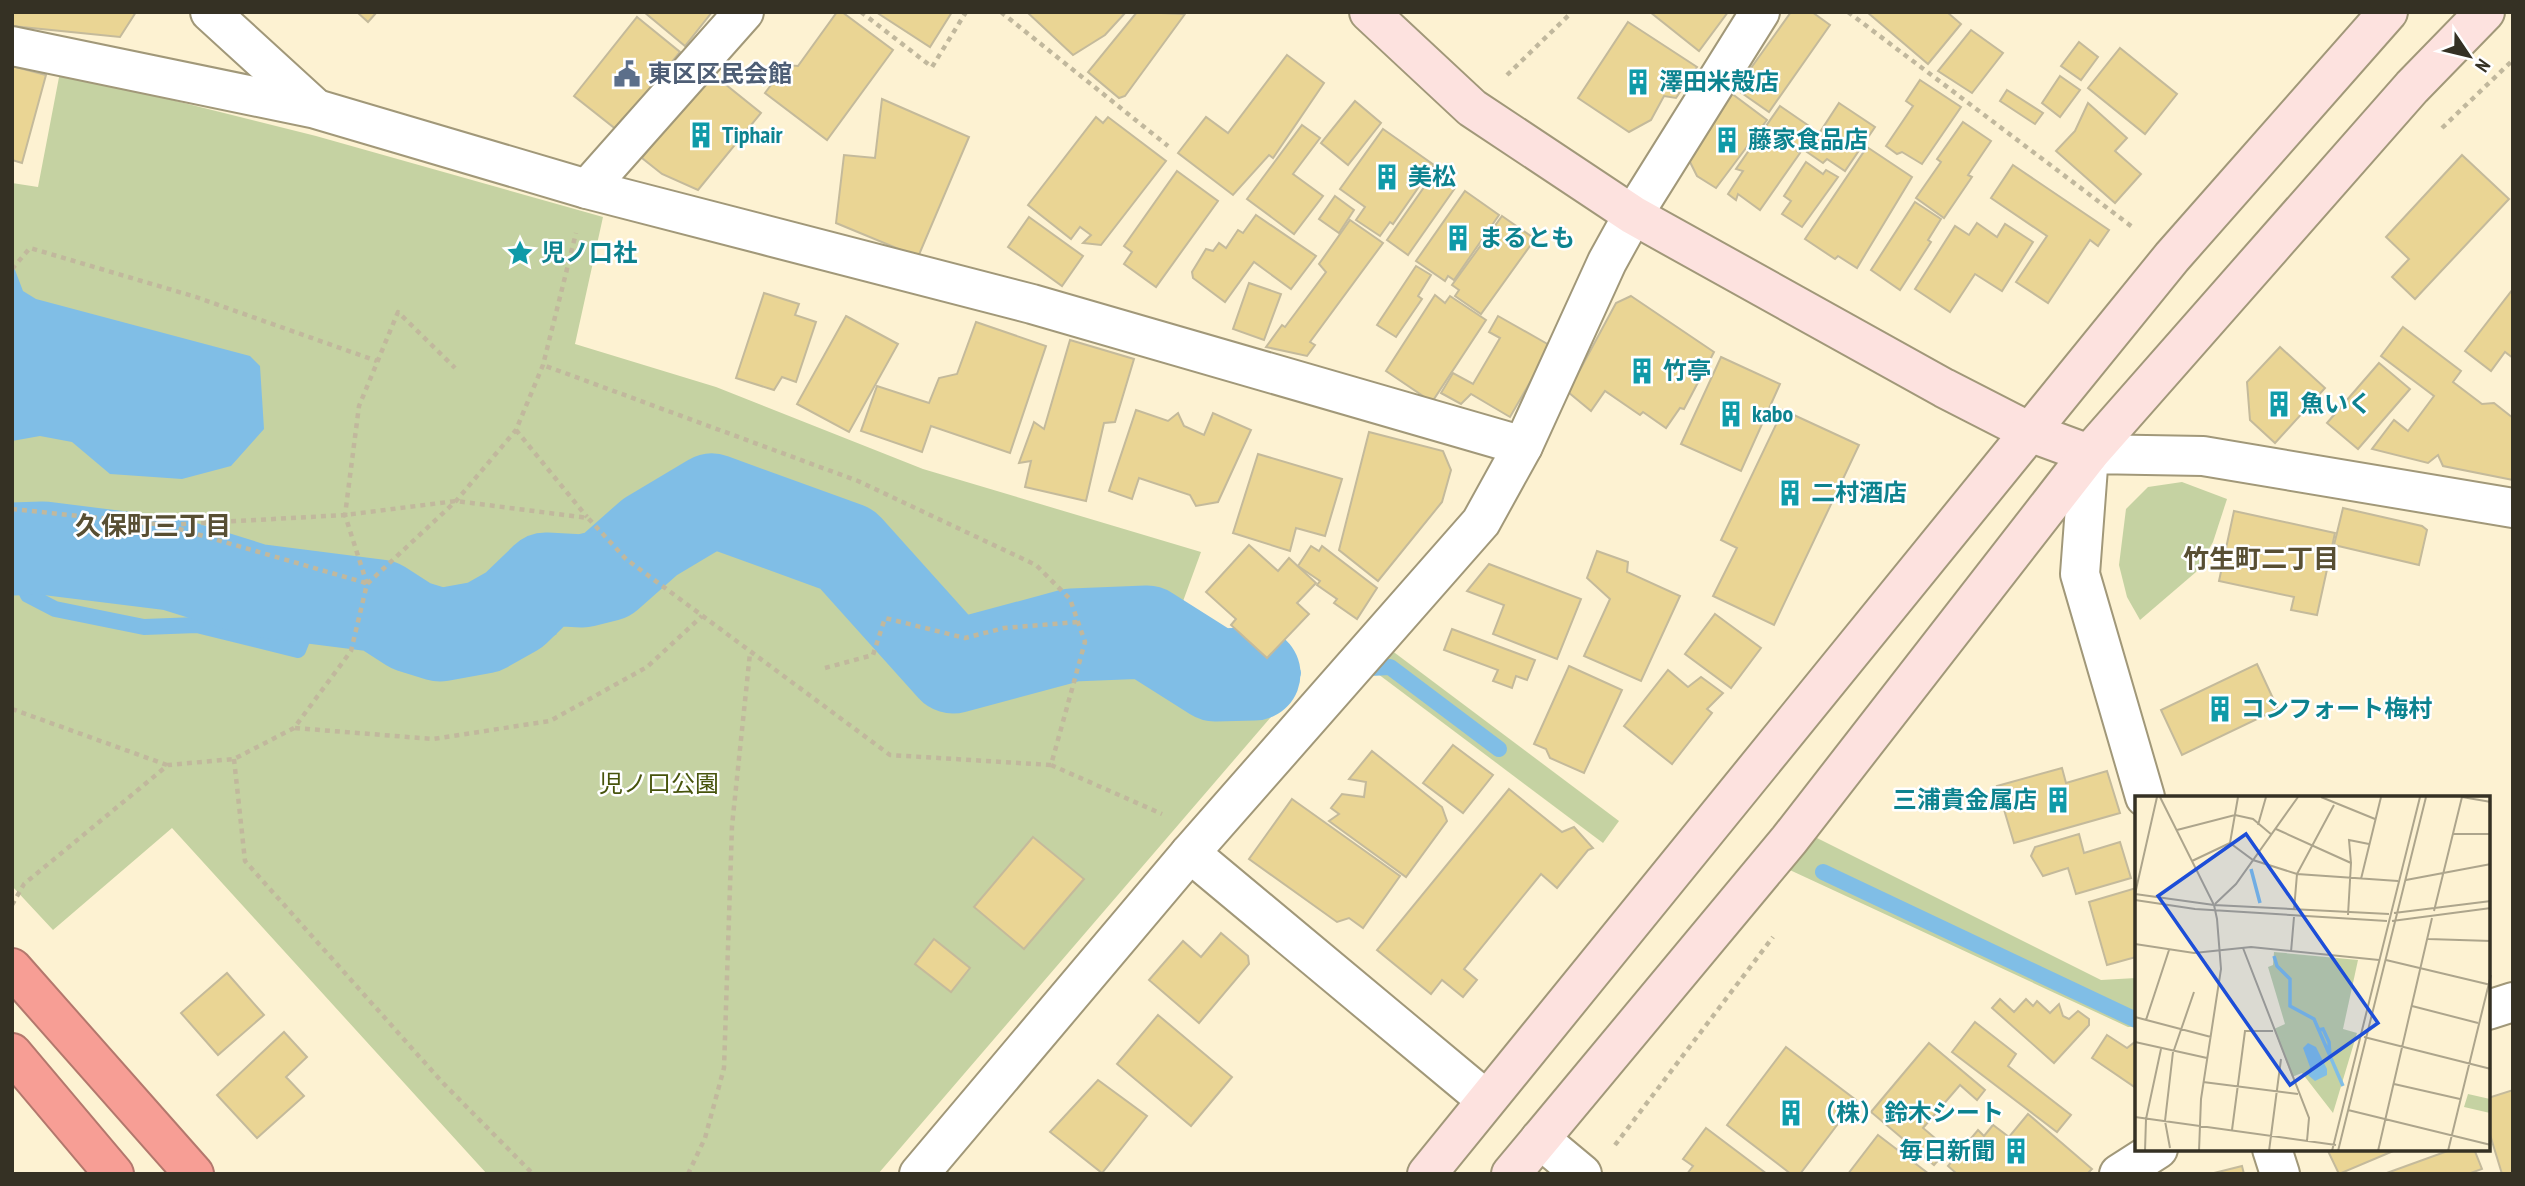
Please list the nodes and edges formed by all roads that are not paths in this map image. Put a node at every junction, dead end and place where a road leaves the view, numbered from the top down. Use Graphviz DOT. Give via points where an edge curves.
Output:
graph roads {
  1 [pos="211,12"];
  2 [pos="744,12"];
  3 [pos="1369,12"];
  4 [pos="1760,12"];
  5 [pos="2388,12"];
  6 [pos="2485,12"];
  7 [pos="12,46"];
  8 [pos="316,109"];
  9 [pos="587,189"];
  10 [pos="1633,215"];
  11 [pos="2032,433"];
  12 [pos="1523,446"];
  13 [pos="2090,454"];
  14 [pos="2513,508"];
  15 [pos="2145,796"];
  16 [pos="1198,843"];
  17 [pos="12,968"];
  18 [pos="2513,1002"];
  19 [pos="2490,1009"];
  20 [pos="12,1053"];
  21 [pos="1485,1099"];
  22 [pos="1539,1139"];
  23 [pos="2155,1151"];
  24 [pos="2273,1151"];
  25 [pos="114,1174"];
  26 [pos="194,1174"];
  27 [pos="919,1174"];
  28 [pos="1427,1174"];
  29 [pos="1511,1174"];
  30 [pos="1582,1174"];
  31 [pos="2119,1174"];
  32 [pos="2280,1174"];
  1 -- 8 [label="street"];
  2 -- 9 [label="street"];
  3 -- 10 [label="street" via="1472,108"];
  4 -- 10 [label="street"];
  5 -- 11 [label="street" via="2172,257"];
  6 -- 13 [label="street" via="2412,87"];
  7 -- 8 [label="street"];
  8 -- 9 [label="street"];
  9 -- 12 [label="street" via="1032,304"];
  10 -- 11 [label="street"];
  10 -- 12 [label="street"];
  11 -- 13 [label="street"];
  11 -- 21 [label="street"];
  12 -- 16 [label="street" via="1481,522"];
  13 -- 14 [label="street" via="2203,456"];
  13 -- 15 [label="street" via="2080,574"];
  13 -- 22 [label="street" via="1789,840"];
  16 -- 21 [label="street"];
  16 -- 27 [label="street"];
  17 -- 26 [label="highway"];
  18 -- 19 [label="street"];
  20 -- 25 [label="highway"];
  21 -- 28 [label="street"];
  22 -- 29 [label="street"];
  22 -- 30 [label="street"];
  23 -- 31 [label="street"];
  24 -- 32 [label="street"];
}
